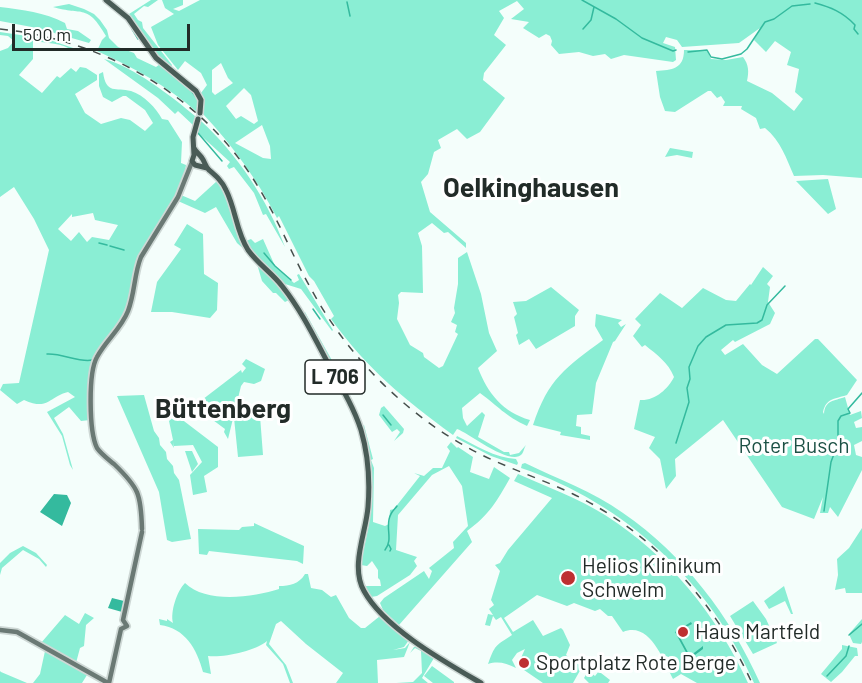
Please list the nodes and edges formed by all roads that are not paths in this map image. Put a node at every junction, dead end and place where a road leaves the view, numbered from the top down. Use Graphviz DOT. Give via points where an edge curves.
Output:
graph roads {
  1 [pos="106,0"];
  2 [pos="197,161"];
  3 [pos="0,630"];
  4 [pos="108,683"];
  5 [pos="481,683"];
  1 -- 2 [label="main road" via="128,18 156,58 196,91 201,100 193,136"];
  2 -- 4 [label="street" via="187,172 178,197 140,261 127,313 96,358 90,396 96,445 136,487 142,531 123,620 127,626 121,629"];
  2 -- 5 [label="main road, L 706" via="219,178 244,243 291,299 359,424 368,485 359,564 362,588 375,607 398,628"];
  3 -- 4 [label="street" via="17,632"];
}
